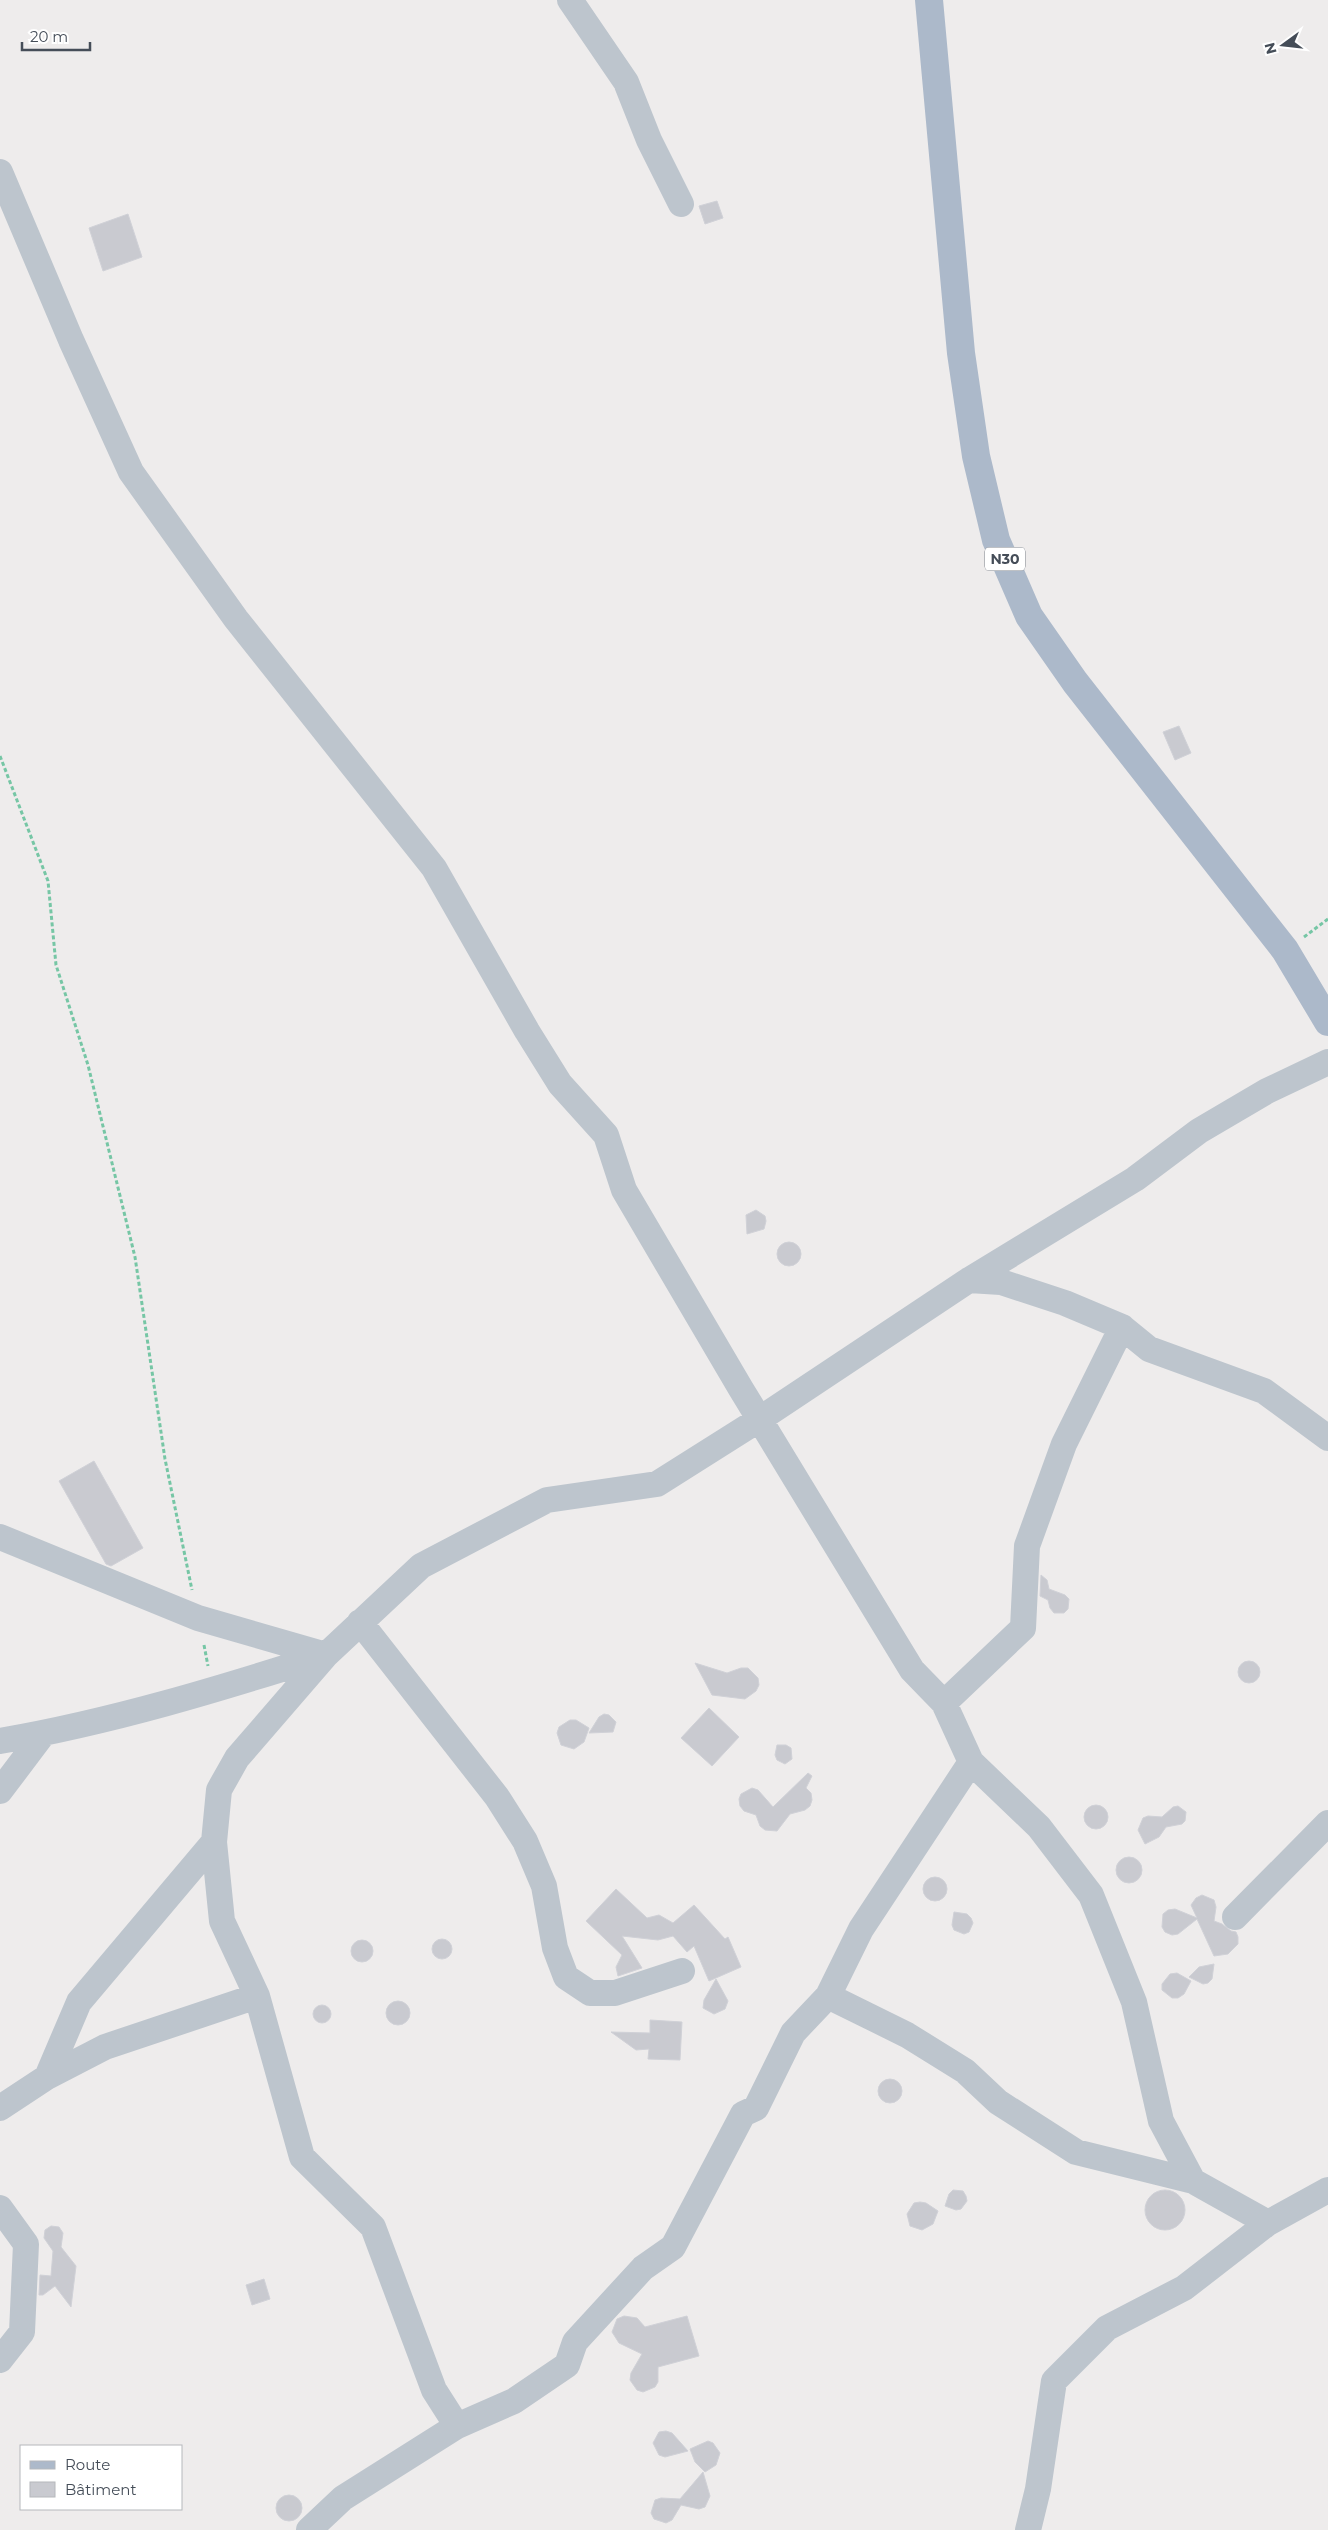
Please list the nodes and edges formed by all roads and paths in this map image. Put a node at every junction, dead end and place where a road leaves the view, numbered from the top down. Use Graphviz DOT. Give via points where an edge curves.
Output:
graph roads {
  1 [pos="570,0"];
  2 [pos="928,0"];
  3 [pos="0,172"];
  4 [pos="681,204"];
  5 [pos="0,756"];
  6 [pos="1328,1022"];
  7 [pos="1328,1062"];
  8 [pos="969,1280"];
  9 [pos="1122,1327"];
  10 [pos="760,1419"];
  11 [pos="1328,1438"];
  12 [pos="0,1537"];
  13 [pos="198,1618"];
  14 [pos="360,1622"];
  15 [pos="326,1655"];
  16 [pos="213,1691"];
  17 [pos="944,1702"];
  18 [pos="42,1734"];
  19 [pos="0,1741"];
  20 [pos="970,1762"];
  21 [pos="0,1791"];
  22 [pos="1328,1823"];
  23 [pos="214,1842"];
  24 [pos="1235,1917"];
  25 [pos="682,1970"];
  26 [pos="257,1996"];
  27 [pos="828,1996"];
  28 [pos="47,2077"];
  29 [pos="0,2108"];
  30 [pos="1193,2181"];
  31 [pos="1328,2190"];
  32 [pos="0,2208"];
  33 [pos="1268,2223"];
  34 [pos="0,2360"];
  35 [pos="457,2426"];
  36 [pos="309,2530"];
  37 [pos="1028,2530"];
  1 -- 4 [label="street" via="626,82 649,140"];
  2 -- 6 [label="main road, N30" via="961,353 976,456 996,540 1029,616 1075,682 1285,950"];
  3 -- 10 [label="street" via="131,472 236,619 434,868 560,1084 606,1135 624,1190"];
  5 -- 13 [label="path" via="48,881 56,965 88,1065 135,1257 165,1459"];
  7 -- 8 [label="street" via="1267,1091 1208,1126 1135,1179"];
  8 -- 9 [label="street" via="1001,1282 1065,1303"];
  8 -- 10 [label="street"];
  9 -- 11 [label="street" via="1149,1349 1264,1391"];
  9 -- 17 [label="street" via="1064,1444 1027,1546 1023,1628"];
  10 -- 14 [label="street" via="657,1484 547,1500 421,1566"];
  10 -- 17 [label="street" via="912,1670"];
  12 -- 13 [label="street"];
  13 -- 15 [label="street"];
  13 -- 16 [label="path"];
  14 -- 15 [label="street"];
  14 -- 25 [label="street" via="497,1797 525,1841 544,1886 555,1948 566,1977 590,1993 615,1993"];
  15 -- 16 [label="street"];
  15 -- 23 [label="street" via="238,1758 219,1790"];
  16 -- 18 [label="street"];
  17 -- 20 [label="street"];
  18 -- 19 [label="street"];
  18 -- 21 [label="street"];
  20 -- 27 [label="street" via="861,1929"];
  20 -- 30 [label="street" via="1039,1827 1091,1895 1134,2002 1161,2122"];
  22 -- 24 [label="street"];
  23 -- 26 [label="street" via="222,1921"];
  23 -- 28 [label="street" via="79,2002"];
  26 -- 28 [label="street" via="105,2047"];
  26 -- 35 [label="street" via="302,2157 373,2227 434,2390"];
  27 -- 30 [label="street" via="907,2035 965,2071 998,2102 1076,2152"];
  27 -- 35 [label="street" via="793,2033 756,2108 744,2114 672,2247 643,2268 575,2342 567,2364 514,2401"];
  28 -- 29 [label="street"];
  30 -- 33 [label="street"];
  31 -- 33 [label="street"];
  32 -- 34 [label="street" via="26,2244 22,2332"];
  33 -- 37 [label="street" via="1184,2288 1107,2328 1054,2381 1038,2489"];
  35 -- 36 [label="street" via="343,2498"];
}
